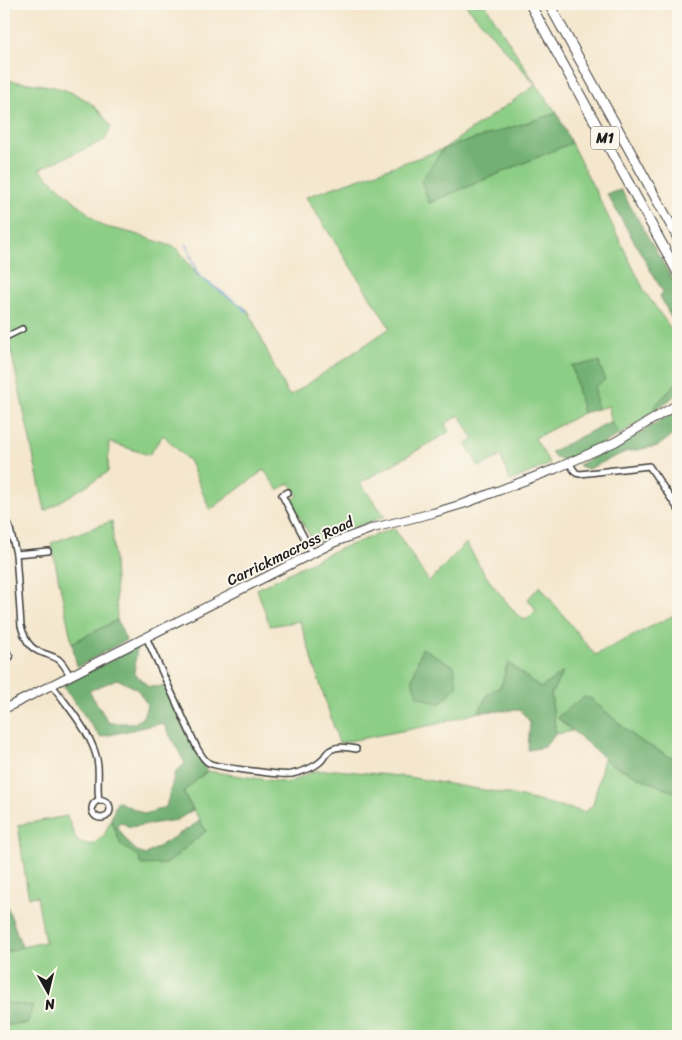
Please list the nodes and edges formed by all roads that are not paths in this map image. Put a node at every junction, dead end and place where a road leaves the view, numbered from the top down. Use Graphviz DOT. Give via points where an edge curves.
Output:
graph roads {
  1 [pos="530,4"];
  2 [pos="549,4"];
  3 [pos="678,238"];
  4 [pos="678,273"];
  5 [pos="22,329"];
  6 [pos="4,338"];
  7 [pos="678,404"];
  8 [pos="569,463"];
  9 [pos="288,492"];
  10 [pos="678,509"];
  11 [pos="4,514"];
  12 [pos="48,551"];
  13 [pos="312,553"];
  14 [pos="16,554"];
  15 [pos="146,637"];
  16 [pos="4,648"];
  17 [pos="4,660"];
  18 [pos="70,676"];
  19 [pos="52,685"];
  20 [pos="4,709"];
  21 [pos="356,749"];
  22 [pos="99,801"];
  1 -- 4 [label="highway, M1"];
  2 -- 3 [label="highway, M1"];
  5 -- 6 [label="street"];
  7 -- 8 [label="main road, Carrickmacross Road" via="616,442"];
  8 -- 10 [label="street" via="580,474 649,466"];
  8 -- 13 [label="main road, Carrickmacross Road" via="466,504 373,528"];
  9 -- 13 [label="street" via="282,495"];
  11 -- 14 [label="street"];
  12 -- 14 [label="street"];
  13 -- 15 [label="main road, Carrickmacross Road"];
  14 -- 18 [label="street" via="24,636 36,651 59,660"];
  15 -- 18 [label="main road, Carrickmacross Road"];
  15 -- 21 [label="street" via="197,748 210,764 290,775 316,765 333,749"];
  16 -- 17 [label="street" via="10,657"];
  18 -- 19 [label="main road, Carrickmacross Road"];
  19 -- 20 [label="main road, Carrickmacross Road"];
  19 -- 22 [label="street" via="85,730 92,746 98,764"];
}
